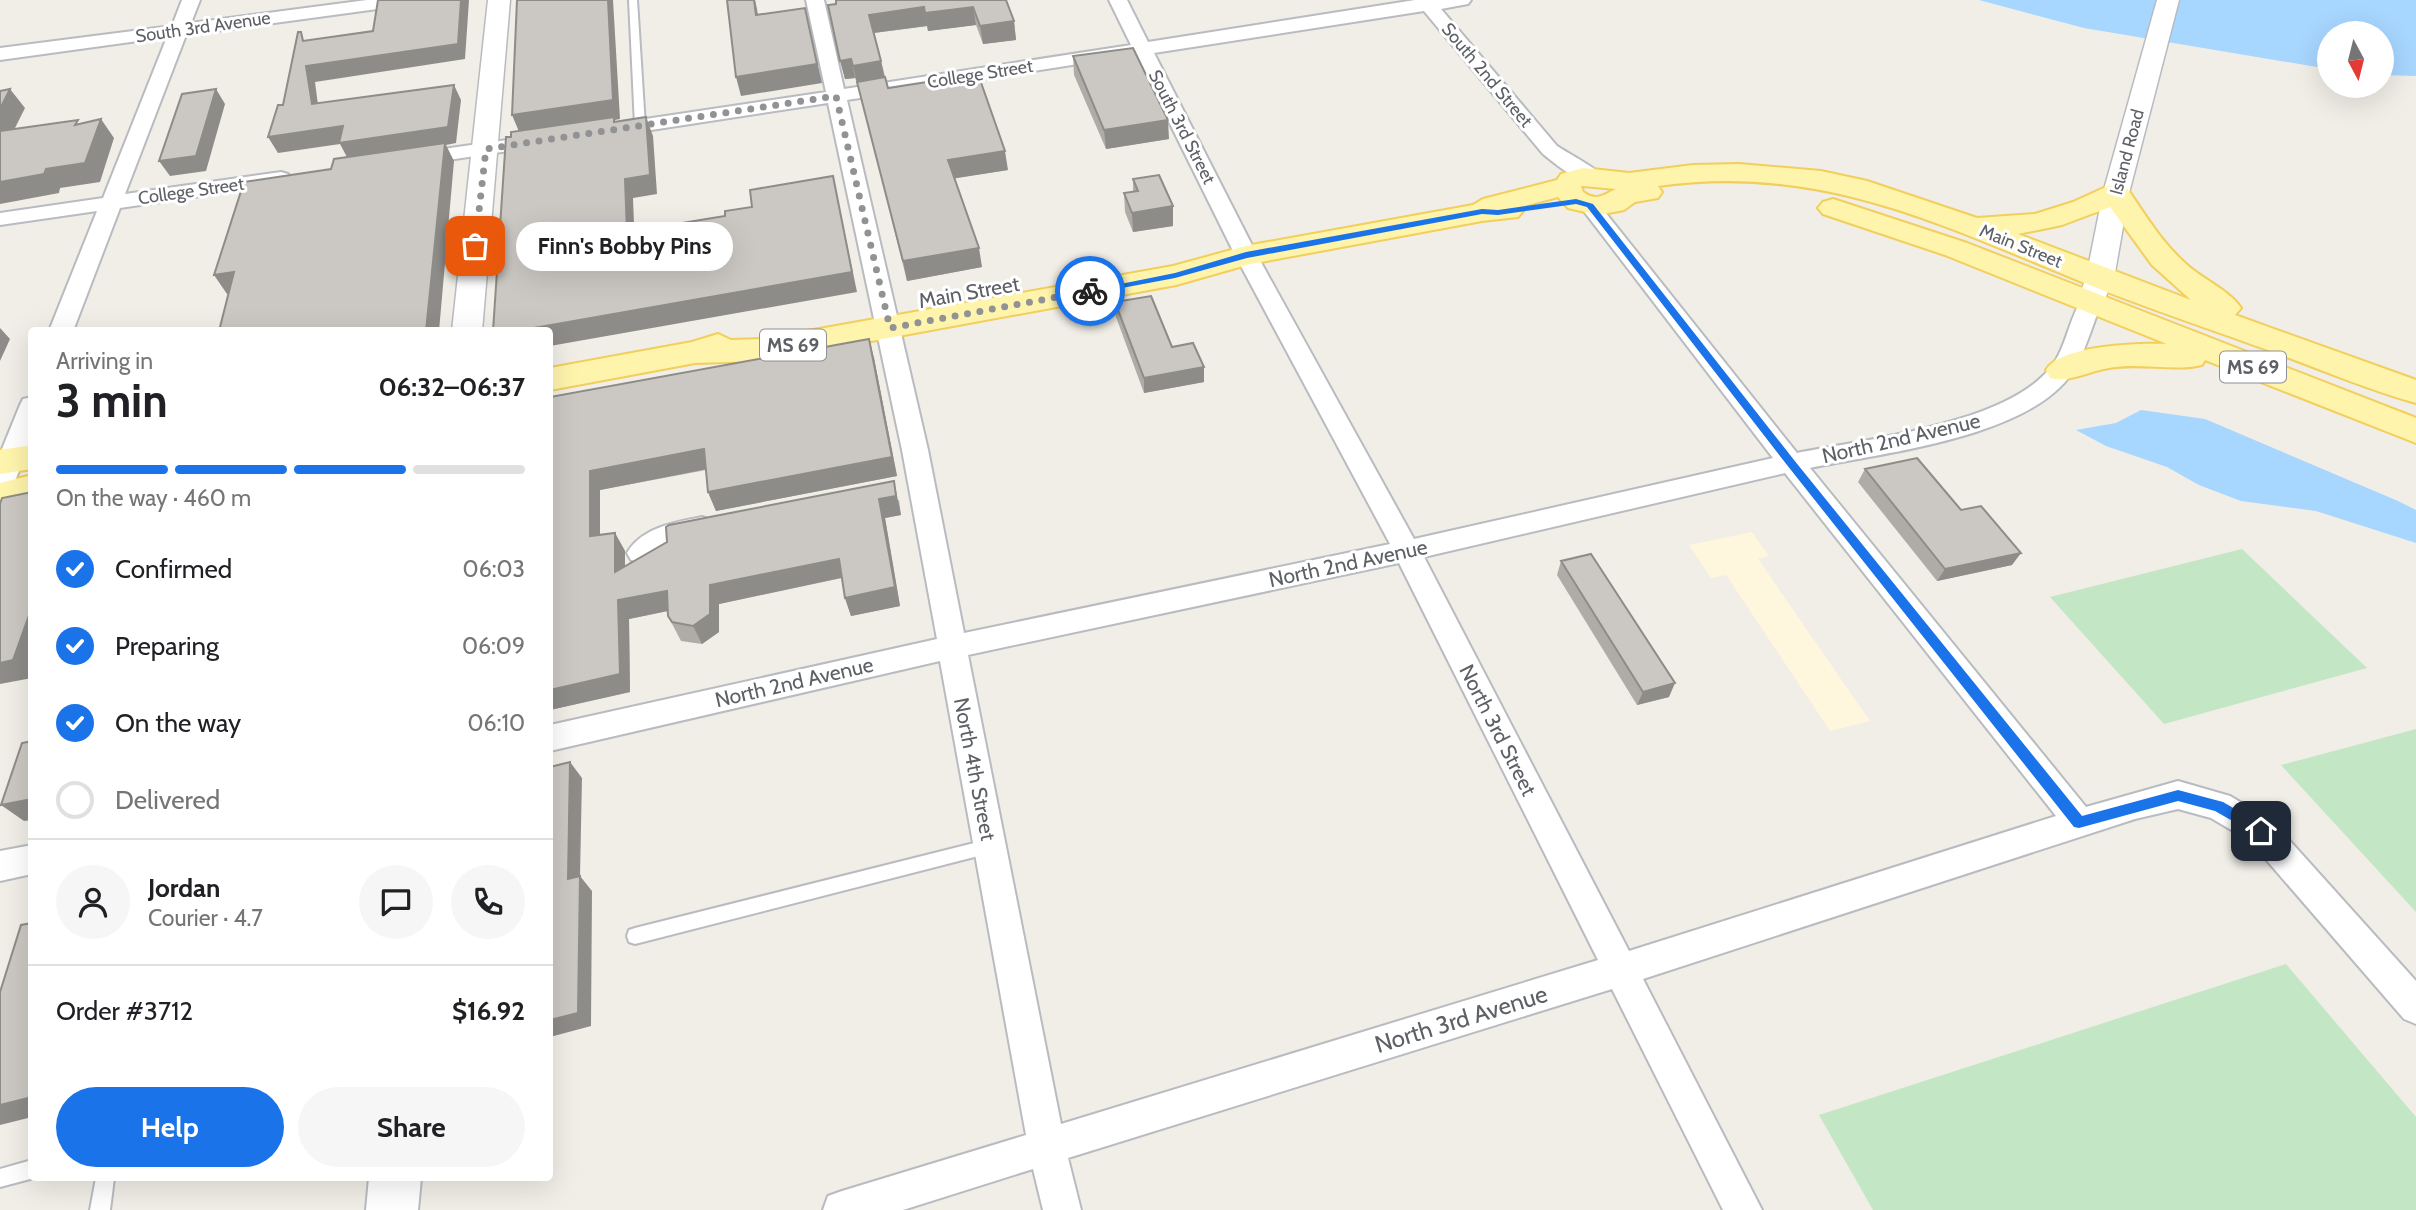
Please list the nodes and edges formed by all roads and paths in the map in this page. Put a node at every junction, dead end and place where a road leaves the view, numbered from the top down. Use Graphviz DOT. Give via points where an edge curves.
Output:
graph roads {
  1 [pos="191,0"];
  2 [pos="407,0"];
  3 [pos="499,0"];
  4 [pos="633,0"];
  5 [pos="815,0"];
  6 [pos="1118,0"];
  7 [pos="1462,0"];
  8 [pos="2168,0"];
  9 [pos="1426,2"];
  10 [pos="336,5"];
  11 [pos="178,31"];
  12 [pos="1142,48"];
  13 [pos="0,54"];
  14 [pos="836,96"];
  15 [pos="640,126"];
  16 [pos="589,134"];
  17 [pos="563,138"];
  18 [pos="486,149"];
  19 [pos="389,163"];
  20 [pos="306,175"];
  21 [pos="1593,192"];
  22 [pos="2116,193"];
  23 [pos="112,203"];
  24 [pos="0,219"];
  25 [pos="1960,221"];
  26 [pos="1246,255"];
  27 [pos="2095,291"];
  28 [pos="887,318"];
  29 [pos="63,327"];
  30 [pos="467,327"];
  31 [pos="2303,350"];
  32 [pos="2240,362"];
  33 [pos="2062,370"];
  34 [pos="553,378"];
  35 [pos="2416,392"];
  36 [pos="28,416"];
  37 [pos="2416,431"];
  38 [pos="1791,463"];
  39 [pos="10,466"];
  40 [pos="921,484"];
  41 [pos="28,489"];
  42 [pos="894,489"];
  43 [pos="0,496"];
  44 [pos="731,522"];
  45 [pos="1407,551"];
  46 [pos="641,553"];
  47 [pos="952,647"];
  48 [pos="553,737"];
  49 [pos="2079,822"];
  50 [pos="990,846"];
  51 [pos="28,860"];
  52 [pos="0,866"];
  53 [pos="635,936"];
  54 [pos="1620,970"];
  55 [pos="2416,1007"];
  56 [pos="1047,1147"];
  57 [pos="28,1170"];
  58 [pos="0,1178"];
  59 [pos="105,1181"];
  60 [pos="395,1181"];
  61 [pos="100,1210"];
  62 [pos="392,1210"];
  63 [pos="842,1210"];
  64 [pos="1062,1210"];
  65 [pos="1743,1210"];
  1 -- 11 [label="street"];
  2 -- 10 [label="street, South 3rd Avenue"];
  3 -- 18 [label="street"];
  4 -- 15 [label="lane"];
  5 -- 14 [label="street, North 4th Street"];
  6 -- 12 [label="street, South 3rd Street"];
  7 -- 9 [label="street, College Street"];
  8 -- 22 [label="street, Island Road"];
  9 -- 12 [label="street, College Street"];
  9 -- 21 [label="street, South 2nd Street" via="1549,153"];
  10 -- 11 [label="street, South 3rd Avenue"];
  11 -- 13 [label="street, South 3rd Avenue"];
  11 -- 23 [label="street"];
  12 -- 14 [label="street, College Street"];
  12 -- 26 [label="street, South 3rd Street"];
  14 -- 15 [label="street, College Street"];
  14 -- 28 [label="street, North 4th Street"];
  15 -- 16 [label="street, College Street"];
  17 -- 18 [label="street"];
  18 -- 19 [label="street"];
  18 -- 30 [label="street"];
  20 -- 23 [label="street, College Street"];
  21 -- 25 [label="main road, Main Street / MS 69" via="1629,182 1715,172 1793,176 1867,190"];
  21 -- 26 [label="main road, Main Street / MS 69" via="1498,213 1482,212"];
  21 -- 27 [label="main road, Main Street / MS 69" via="1689,190 1815,204"];
  21 -- 38 [label="street, South 2nd Street" via="1617,237"];
  22 -- 25 [label="main road" via="2053,220 2003,226"];
  22 -- 27 [label="street, Island Road"];
  22 -- 31 [label="main road" via="2172,272 2228,310"];
  23 -- 24 [label="street, College Street"];
  23 -- 29 [label="street"];
  25 -- 27 [label="main road, Main Street / MS 69"];
  26 -- 28 [label="main road, Main Street / MS 69" via="1175,275"];
  26 -- 45 [label="street, North 3rd Street"];
  27 -- 31 [label="main road, Main Street / MS 69"];
  27 -- 32 [label="main road, Main Street / MS 69"];
  27 -- 33 [label="street, North 2nd Avenue"];
  28 -- 34 [label="main road, Main Street / MS 69" via="763,351 695,352"];
  28 -- 40 [label="street, North 4th Street"];
  31 -- 35 [label="main road, Main Street / MS 69"];
  32 -- 33 [label="main road" via="2146,352 2093,358"];
  32 -- 37 [label="main road, Main Street / MS 69"];
  33 -- 38 [label="street, North 2nd Avenue" via="2035,396 1975,425"];
  36 -- 39 [label="street"];
  38 -- 45 [label="street, North 2nd Avenue"];
  38 -- 49 [label="street, South 2nd Street"];
  40 -- 42 [label="street"];
  40 -- 47 [label="street, North 4th Street"];
  41 -- 43 [label="main road"];
  44 -- 46 [label="street" via="670,534"];
  45 -- 47 [label="street, North 2nd Avenue"];
  45 -- 54 [label="street, North 3rd Street"];
  47 -- 48 [label="street, North 2nd Avenue"];
  47 -- 50 [label="street, North 4th Street"];
  49 -- 54 [label="street, North 3rd Avenue"];
  49 -- 55 [label="street, North 3rd Avenue" via="2178,795 2219,806 2261,831"];
  50 -- 53 [label="lane"];
  50 -- 56 [label="street, North 4th Street"];
  51 -- 52 [label="street"];
  54 -- 56 [label="street, North 3rd Avenue"];
  54 -- 65 [label="street, North 3rd Street"];
  56 -- 63 [label="street, North 3rd Avenue"];
  56 -- 64 [label="street, North 4th Street"];
  57 -- 58 [label="lane"];
  59 -- 61 [label="lane"];
  60 -- 62 [label="main road"];
}
